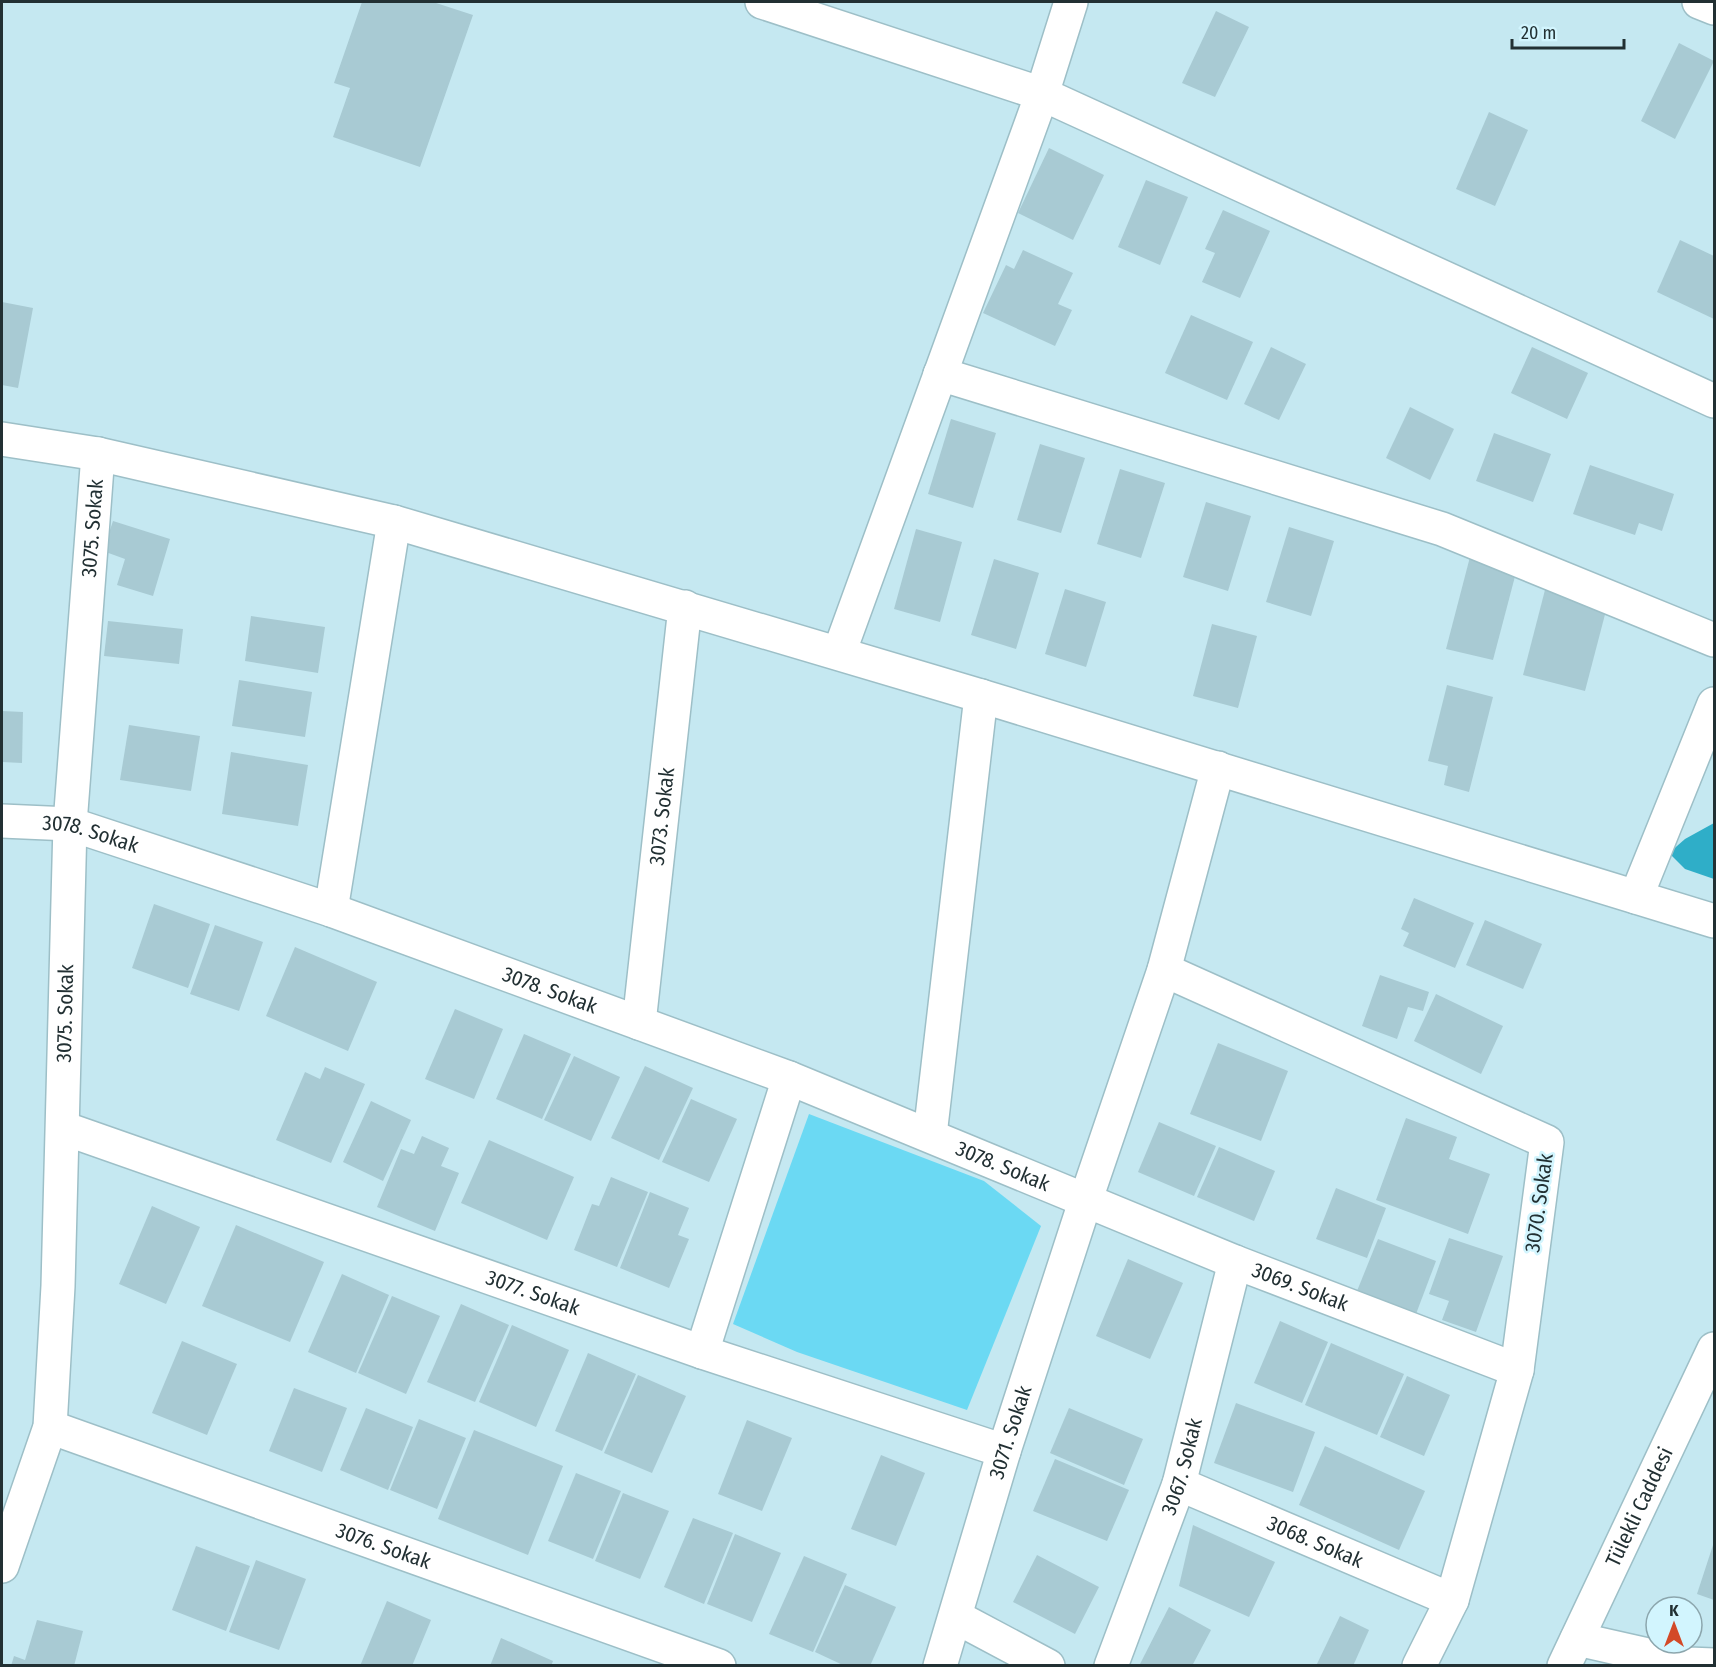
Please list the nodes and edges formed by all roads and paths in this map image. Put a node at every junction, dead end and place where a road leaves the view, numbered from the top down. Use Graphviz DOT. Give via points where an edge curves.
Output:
graph roads {
  1 [pos="762,2"];
  2 [pos="1071,2"];
  3 [pos="1699,2"];
  4 [pos="1714,8"];
  5 [pos="1042,94"];
  6 [pos="940,374"];
  7 [pos="1714,401"];
  8 [pos="2,439"];
  9 [pos="98,454"];
  10 [pos="394,522"];
  11 [pos="685,607"];
  12 [pos="1714,640"];
  13 [pos="839,653"];
  14 [pos="981,696"];
  15 [pos="1714,704"];
  16 [pos="1218,768"];
  17 [pos="2,821"];
  18 [pos="70,824"];
  19 [pos="1636,897"];
  20 [pos="332,910"];
  21 [pos="1714,921"];
  22 [pos="1164,970"];
  23 [pos="639,1023"];
  24 [pos="789,1078"];
  25 [pos="63,1128"];
  26 [pos="930,1136"];
  27 [pos="1086,1199"];
  28 [pos="1235,1262"];
  29 [pos="1714,1349"];
  30 [pos="702,1352"];
  31 [pos="1517,1370"];
  32 [pos="50,1426"];
  33 [pos="1004,1452"];
  34 [pos="1179,1484"];
  35 [pos="2,1566"];
  36 [pos="1452,1600"];
  37 [pos="956,1617"];
  38 [pos="1570,1652"];
  39 [pos="719,1665"];
  40 [pos="940,1665"];
  41 [pos="1048,1665"];
  42 [pos="1111,1665"];
  43 [pos="1419,1665"];
  44 [pos="1714,1665"];
  1 -- 5 [label="street"];
  2 -- 5 [label="street"];
  3 -- 4 [label="street"];
  5 -- 6 [label="street"];
  5 -- 7 [label="street"];
  6 -- 12 [label="street" via="1442,529"];
  6 -- 13 [label="street"];
  8 -- 9 [label="street"];
  9 -- 10 [label="street"];
  9 -- 18 [label="street, 3075. Sokak"];
  10 -- 11 [label="street"];
  10 -- 20 [label="street"];
  11 -- 13 [label="street"];
  11 -- 23 [label="street, 3073. Sokak"];
  13 -- 14 [label="street"];
  14 -- 16 [label="street"];
  14 -- 26 [label="street"];
  15 -- 19 [label="street"];
  16 -- 19 [label="street"];
  16 -- 22 [label="street, 3071. Sokak"];
  17 -- 18 [label="street, 3078. Sokak"];
  18 -- 20 [label="street, 3078. Sokak"];
  18 -- 25 [label="street, 3075. Sokak"];
  19 -- 21 [label="street"];
  20 -- 23 [label="street, 3078. Sokak"];
  22 -- 27 [label="street, 3071. Sokak"];
  22 -- 31 [label="street, 3070. Sokak" via="1547,1142"];
  23 -- 24 [label="street, 3078. Sokak"];
  24 -- 26 [label="street, 3078. Sokak"];
  24 -- 30 [label="street"];
  25 -- 30 [label="street, 3077. Sokak"];
  25 -- 32 [label="street, 3075. Sokak"];
  26 -- 27 [label="street, 3078. Sokak"];
  27 -- 28 [label="street, 3069. Sokak"];
  27 -- 33 [label="street, 3071. Sokak"];
  28 -- 31 [label="street, 3069. Sokak"];
  28 -- 34 [label="street, 3067. Sokak"];
  29 -- 38 [label="street, Tülekli Caddesi"];
  30 -- 33 [label="street, 3077. Sokak"];
  31 -- 36 [label="street, 3070. Sokak"];
  32 -- 35 [label="street, 3075. Sokak"];
  32 -- 39 [label="street, 3076. Sokak"];
  33 -- 37 [label="street, 3071. Sokak"];
  34 -- 36 [label="street, 3068. Sokak"];
  34 -- 42 [label="street, 3067. Sokak"];
  36 -- 43 [label="street, 3070. Sokak"];
  37 -- 40 [label="street, 3071. Sokak"];
  37 -- 41 [label="street"];
  38 -- 44 [label="street"];
}
